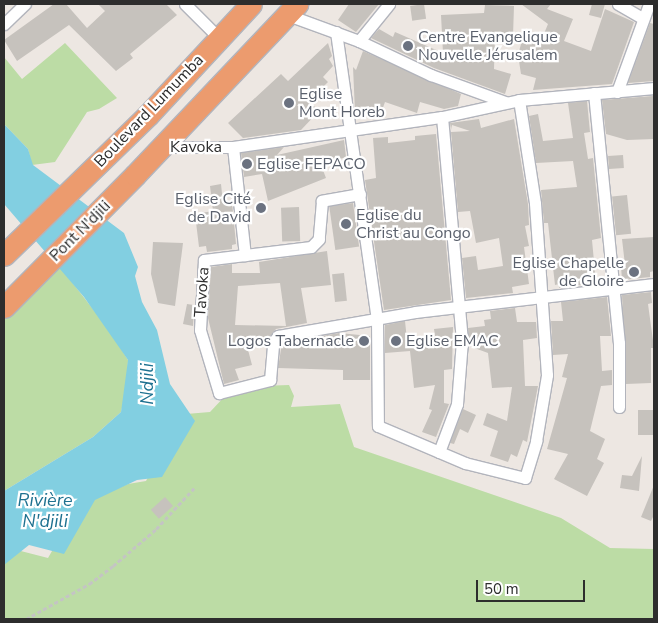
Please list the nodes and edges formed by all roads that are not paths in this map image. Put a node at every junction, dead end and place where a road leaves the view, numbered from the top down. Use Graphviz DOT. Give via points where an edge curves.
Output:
graph roads {
  1 [pos="26,4"];
  2 [pos="184,4"];
  3 [pos="251,4"];
  4 [pos="389,4"];
  5 [pos="618,4"];
  6 [pos="649,4"];
  7 [pos="293,9"];
  8 [pos="642,18"];
  9 [pos="4,24"];
  10 [pos="336,32"];
  11 [pos="219,38"];
  12 [pos="359,41"];
  13 [pos="654,88"];
  14 [pos="617,92"];
  15 [pos="594,93"];
  16 [pos="519,100"];
  17 [pos="506,102"];
  18 [pos="442,117"];
  19 [pos="351,132"];
  20 [pos="159,147"];
  21 [pos="232,147"];
  22 [pos="136,175"];
  23 [pos="360,194"];
  24 [pos="245,255"];
  25 [pos="4,256"];
  26 [pos="654,284"];
  27 [pos="613,289"];
  28 [pos="544,296"];
  29 [pos="4,307"];
  30 [pos="460,308"];
  31 [pos="377,320"];
  32 [pos="619,407"];
  33 [pos="439,452"];
  1 -- 9 [label="street"];
  2 -- 11 [label="street"];
  3 -- 11 [label="highway, Boulevard Lumumba"];
  4 -- 12 [label="street"];
  5 -- 8 [label="street"];
  6 -- 8 [label="street"];
  7 -- 10 [label="street"];
  7 -- 20 [label="highway, Boulevard Lumumba"];
  8 -- 14 [label="street"];
  10 -- 12 [label="street"];
  10 -- 19 [label="street"];
  11 -- 25 [label="highway, Boulevard Lumumba" via="45,218"];
  12 -- 17 [label="street" via="430,75"];
  13 -- 14 [label="street, Kavoka"];
  14 -- 15 [label="street, Kavoka"];
  15 -- 16 [label="street, Kavoka"];
  15 -- 27 [label="street"];
  16 -- 17 [label="street, Kavoka"];
  16 -- 28 [label="street" via="535,203"];
  17 -- 18 [label="street, Kavoka"];
  18 -- 19 [label="street, Kavoka"];
  18 -- 30 [label="street"];
  19 -- 21 [label="street, Kavoka"];
  19 -- 23 [label="street"];
  20 -- 21 [label="street, Kavoka"];
  20 -- 22 [label="highway, Boulevard Lumumba"];
  21 -- 24 [label="street"];
  22 -- 29 [label="highway, Pont N'djili"];
  23 -- 24 [label="street, Tavoka" via="322,201 316,245"];
  23 -- 31 [label="street"];
  24 -- 31 [label="street, Tavoka" via="209,257 201,266 200,330 219,393 270,380 274,342 278,336"];
  26 -- 27 [label="street"];
  27 -- 28 [label="street"];
  27 -- 32 [label="street" via="621,373"];
  28 -- 30 [label="street"];
  28 -- 33 [label="street" via="547,375 536,441 525,478 490,471"];
  30 -- 31 [label="street"];
  30 -- 33 [label="street" via="462,341 457,404"];
  31 -- 33 [label="street" via="378,426"];
}
